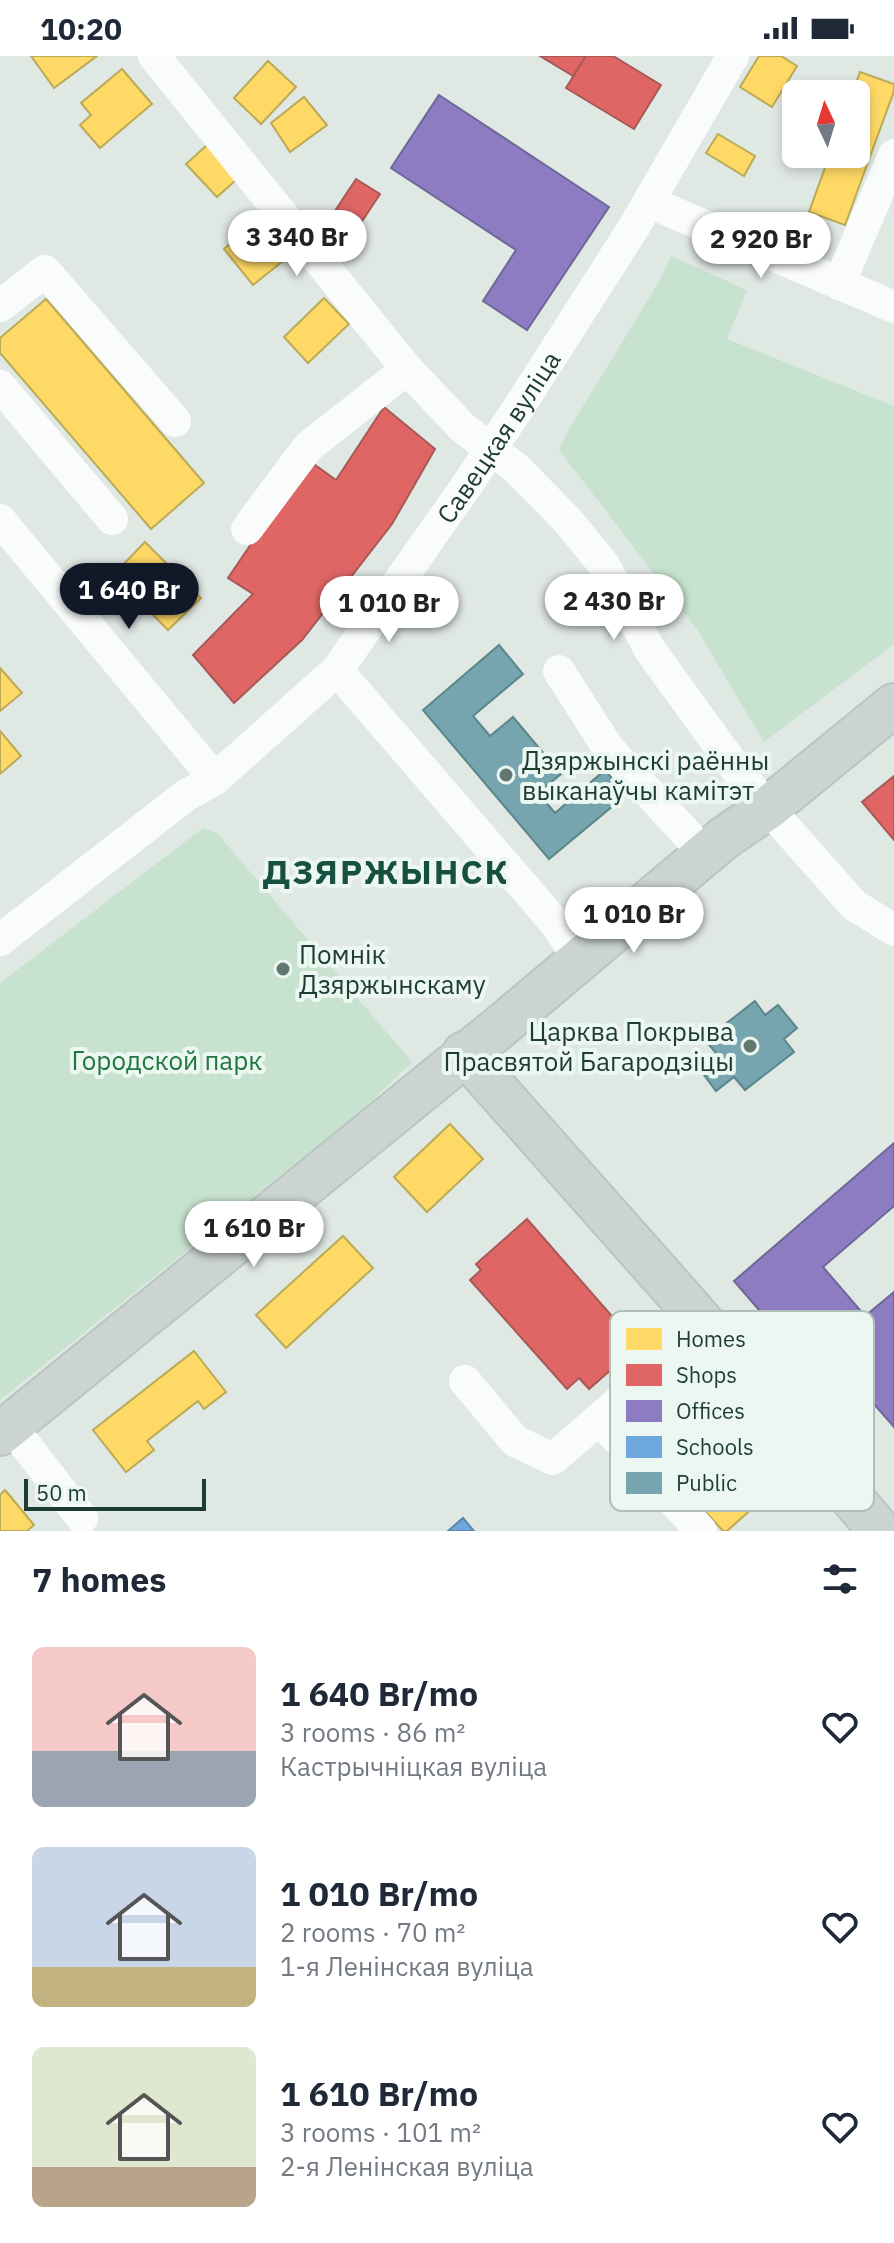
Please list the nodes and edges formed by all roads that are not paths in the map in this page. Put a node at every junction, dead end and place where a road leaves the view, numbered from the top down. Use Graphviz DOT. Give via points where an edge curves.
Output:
graph roads {
  1 [pos="154,56"];
  2 [pos="733,56"];
  3 [pos="894,155"];
  4 [pos="649,202"];
  5 [pos="839,284"];
  6 [pos="0,306"];
  7 [pos="894,307"];
  8 [pos="407,369"];
  9 [pos="0,386"];
  10 [pos="175,421"];
  11 [pos="490,447"];
  12 [pos="112,519"];
  13 [pos="0,520"];
  14 [pos="247,529"];
  15 [pos="337,670"];
  16 [pos="559,671"];
  17 [pos="894,705"];
  18 [pos="215,779"];
  19 [pos="768,808"];
  20 [pos="706,855"];
  21 [pos="4,928"];
  22 [pos="894,930"];
  23 [pos="579,959"];
  24 [pos="464,1053"];
  25 [pos="693,1311"];
  26 [pos="465,1381"];
  27 [pos="610,1409"];
  28 [pos="599,1419"];
  29 [pos="5,1430"];
  30 [pos="610,1431"];
  31 [pos="683,1511"];
  32 [pos="863,1511"];
  33 [pos="82,1518"];
  34 [pos="701,1531"];
  35 [pos="880,1531"];
  1 -- 8 [label="street"];
  2 -- 4 [label="street, Савецкая вуліца"];
  3 -- 5 [label="street"];
  4 -- 5 [label="street"];
  4 -- 11 [label="street, Савецкая вуліца"];
  5 -- 7 [label="street"];
  6 -- 10 [label="street" via="45,271"];
  8 -- 11 [label="street" via="463,428"];
  8 -- 14 [label="street" via="308,447"];
  9 -- 12 [label="street"];
  11 -- 15 [label="street, Савецкая вуліца"];
  11 -- 19 [label="street" via="568,521 604,565 650,650"];
  13 -- 18 [label="street"];
  15 -- 18 [label="street, Савецкая вуліца"];
  15 -- 23 [label="street" via="556,924"];
  16 -- 20 [label="street" via="608,748"];
  17 -- 19 [label="main road"];
  18 -- 21 [label="street, Савецкая вуліца"];
  19 -- 20 [label="main road"];
  19 -- 22 [label="street" via="854,905"];
  20 -- 23 [label="main road"];
  23 -- 24 [label="main road"];
  24 -- 25 [label="main road"];
  24 -- 29 [label="main road"];
  26 -- 28 [label="street" via="515,1441 553,1459"];
  27 -- 28 [label="street"];
  28 -- 30 [label="street"];
  29 -- 33 [label="street"];
  31 -- 34 [label="street"];
  32 -- 35 [label="main road"];
}
